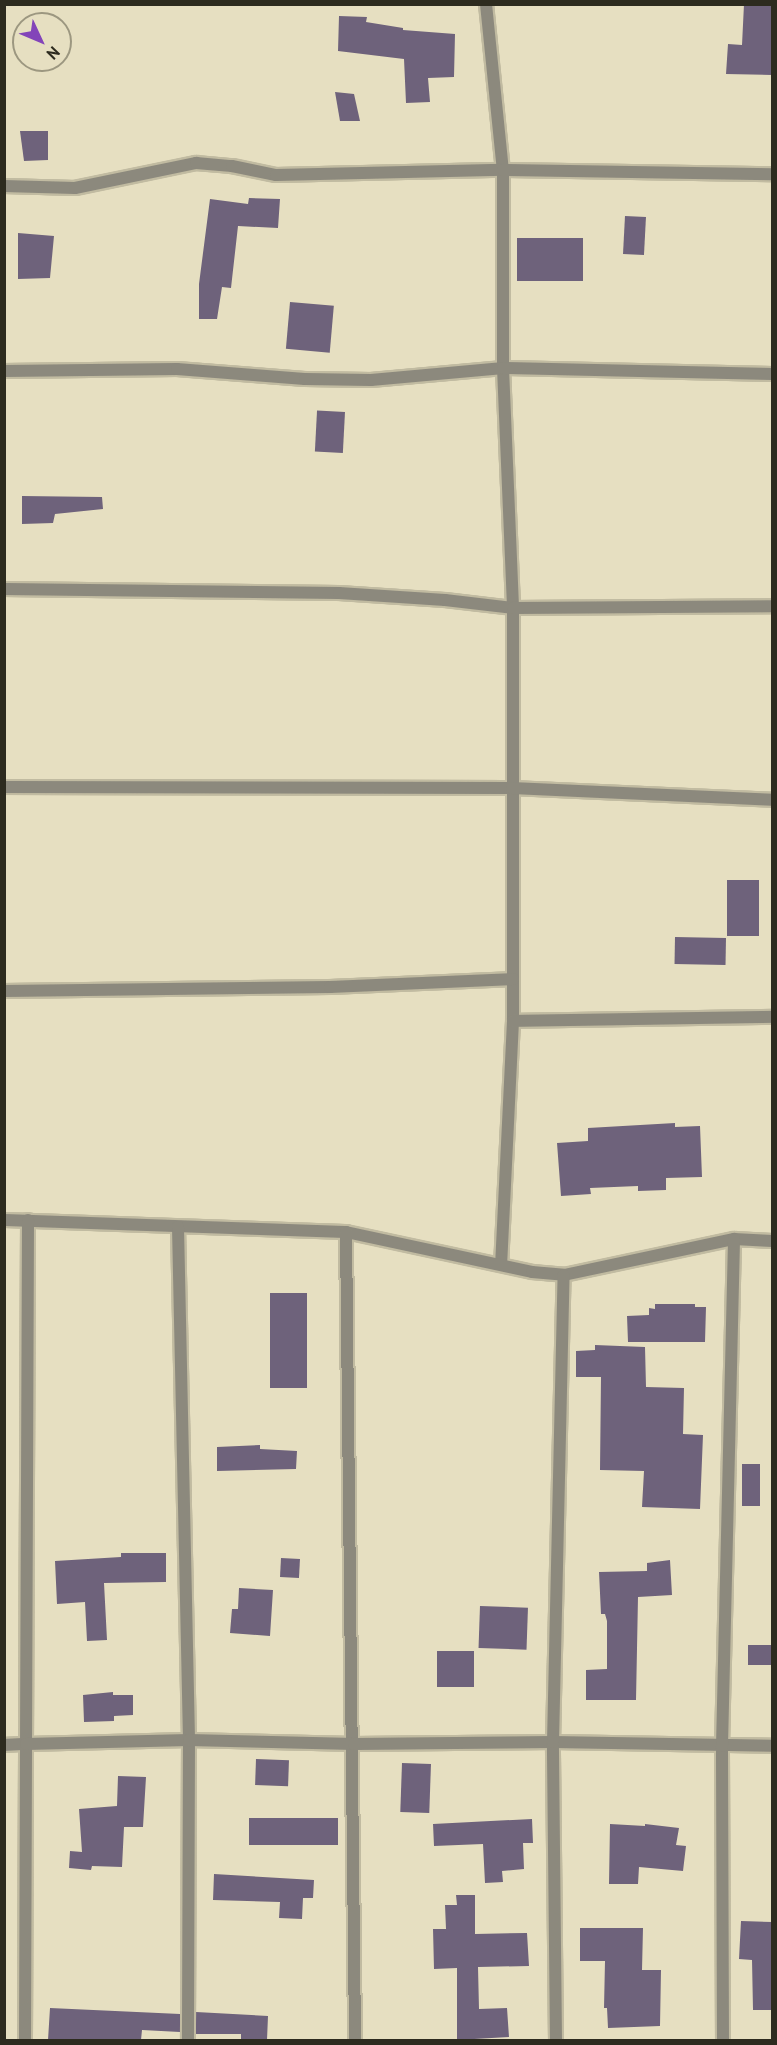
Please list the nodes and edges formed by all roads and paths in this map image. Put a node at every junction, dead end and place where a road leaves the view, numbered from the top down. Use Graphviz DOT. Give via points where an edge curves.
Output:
graph roads {
  1 [pos="486,4"];
  2 [pos="503,170"];
  3 [pos="772,174"];
  4 [pos="4,186"];
  5 [pos="504,368"];
  6 [pos="4,371"];
  7 [pos="772,374"];
  8 [pos="4,589"];
  9 [pos="772,606"];
  10 [pos="513,608"];
  11 [pos="4,788"];
  12 [pos="513,788"];
  13 [pos="772,800"];
  14 [pos="513,979"];
  15 [pos="4,991"];
  16 [pos="772,1017"];
  17 [pos="513,1021"];
  18 [pos="4,1220"];
  19 [pos="28,1220"];
  20 [pos="178,1227"];
  21 [pos="346,1232"];
  22 [pos="734,1239"];
  23 [pos="772,1241"];
  24 [pos="501,1263"];
  25 [pos="564,1275"];
  26 [pos="189,1740"];
  27 [pos="553,1742"];
  28 [pos="26,1744"];
  29 [pos="354,1744"];
  30 [pos="4,1745"];
  31 [pos="723,1746"];
  32 [pos="772,1746"];
  33 [pos="25,2040"];
  34 [pos="188,2040"];
  35 [pos="355,2040"];
  36 [pos="556,2040"];
  37 [pos="723,2040"];
  1 -- 2 [label="street"];
  2 -- 3 [label="street"];
  2 -- 4 [label="street" via="276,174 196,163 75,188"];
  2 -- 5 [label="street"];
  5 -- 6 [label="street" via="371,380 177,369"];
  5 -- 7 [label="street"];
  5 -- 10 [label="street"];
  8 -- 10 [label="street" via="339,593"];
  9 -- 10 [label="street"];
  10 -- 12 [label="street"];
  11 -- 12 [label="street"];
  12 -- 13 [label="street"];
  12 -- 14 [label="street"];
  14 -- 15 [label="street" via="330,987"];
  14 -- 17 [label="street"];
  16 -- 17 [label="street"];
  17 -- 24 [label="street"];
  18 -- 19 [label="street"];
  19 -- 20 [label="street"];
  19 -- 28 [label="street"];
  20 -- 21 [label="street"];
  20 -- 26 [label="street"];
  21 -- 24 [label="street"];
  21 -- 29 [label="street"];
  22 -- 23 [label="street"];
  22 -- 25 [label="street"];
  22 -- 31 [label="street"];
  24 -- 25 [label="street" via="532,1272"];
  25 -- 27 [label="street"];
  26 -- 28 [label="street"];
  26 -- 29 [label="street"];
  26 -- 34 [label="street"];
  27 -- 29 [label="street"];
  27 -- 31 [label="street"];
  27 -- 36 [label="street"];
  28 -- 30 [label="street"];
  28 -- 33 [label="street"];
  29 -- 35 [label="street"];
  31 -- 32 [label="street"];
  31 -- 37 [label="street"];
}
